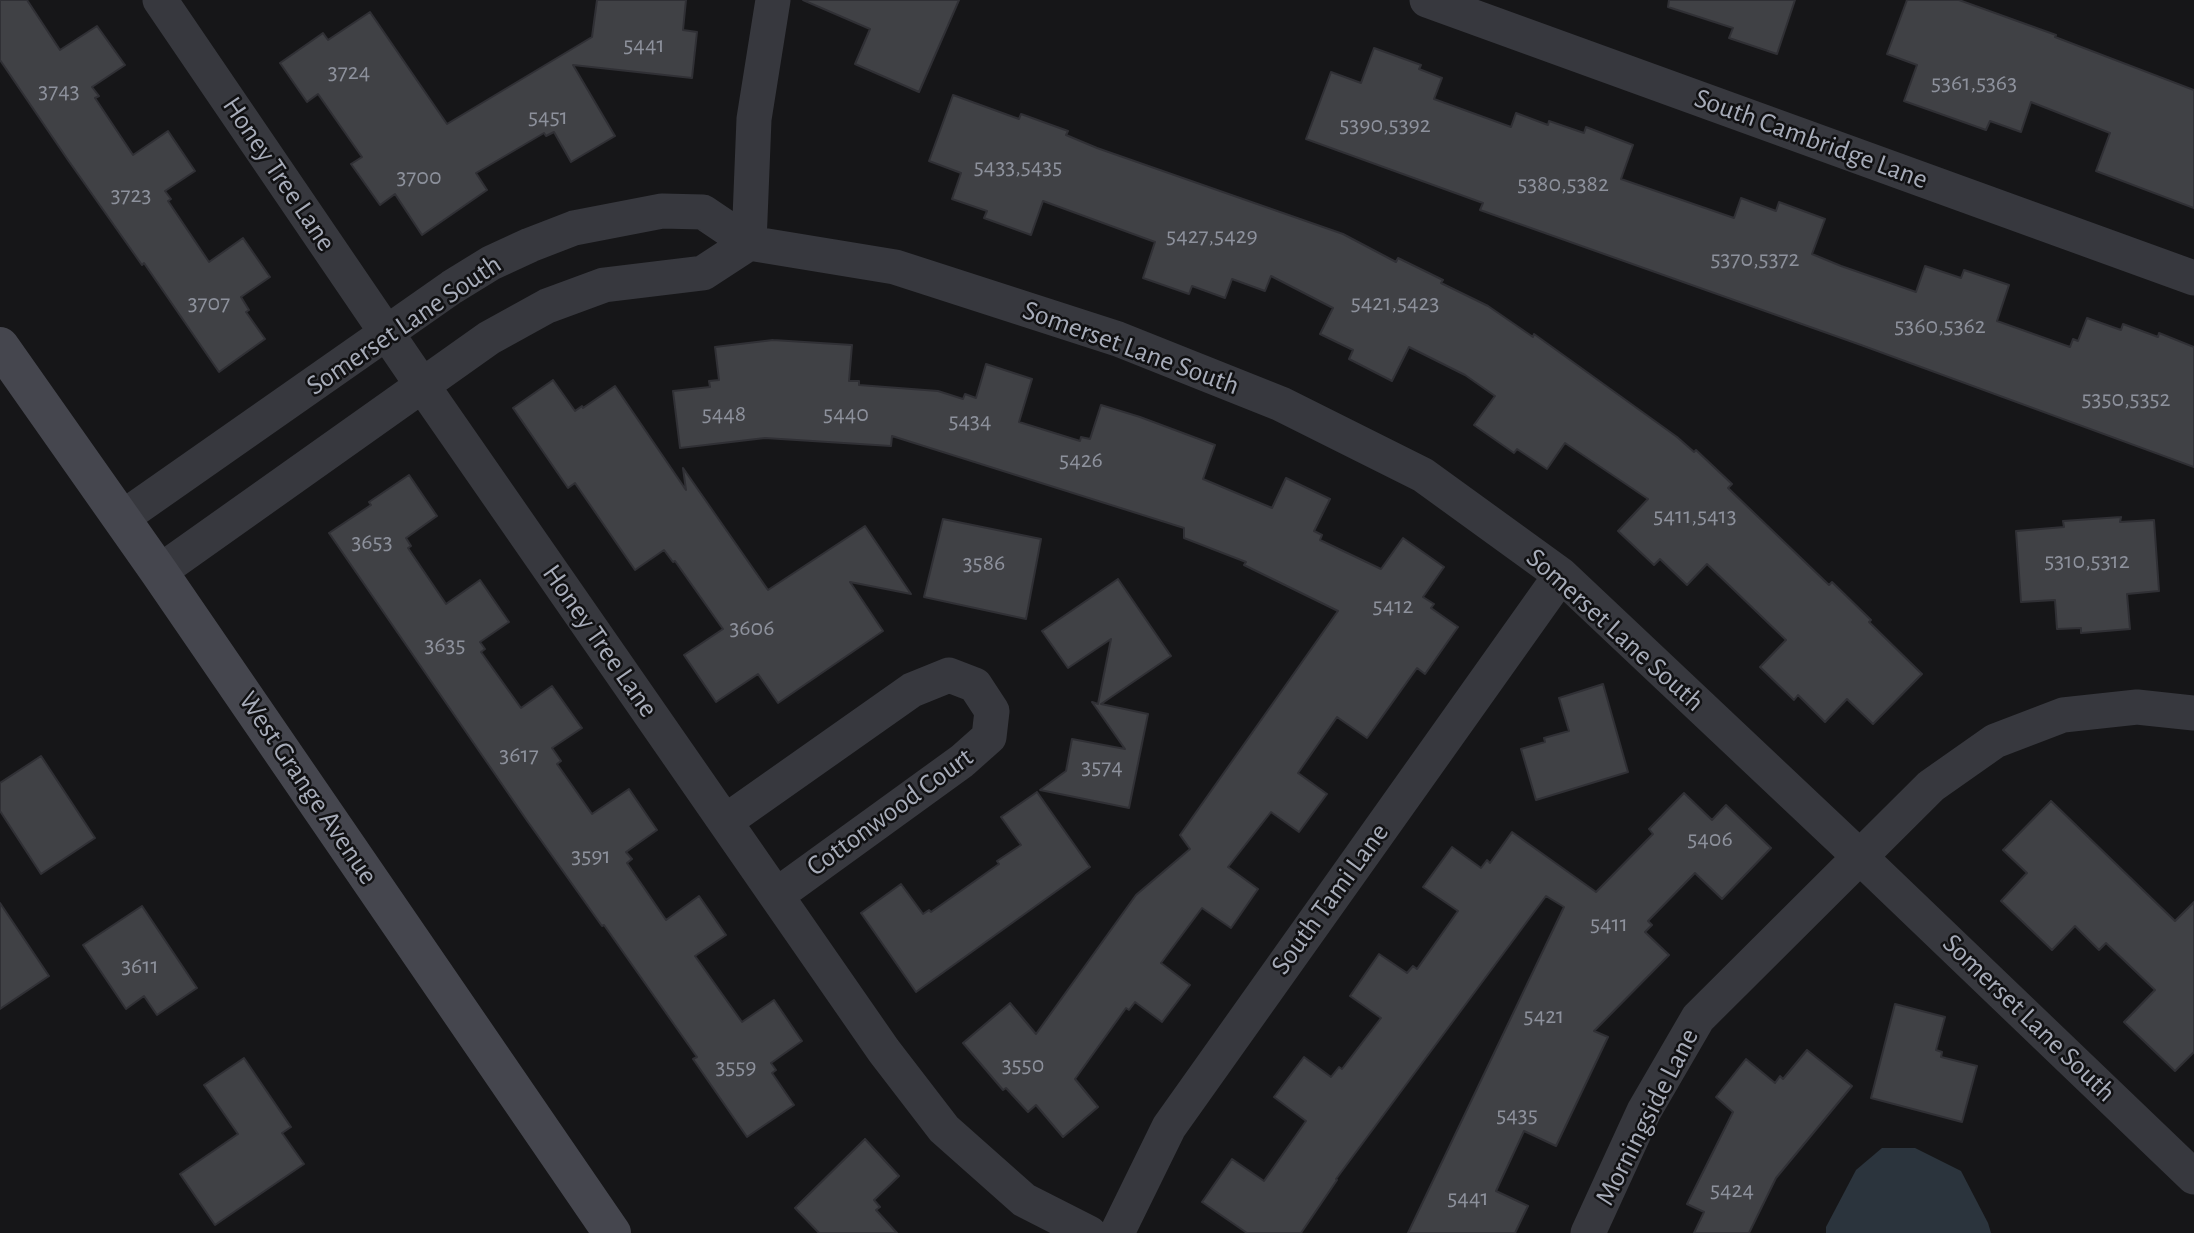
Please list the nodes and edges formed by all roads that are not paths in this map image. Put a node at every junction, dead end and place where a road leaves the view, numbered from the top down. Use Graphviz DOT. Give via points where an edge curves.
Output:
graph roads {
  1 [pos="160,0"];
  2 [pos="773,0"];
  3 [pos="1427,0"];
  4 [pos="750,243"];
  5 [pos="2194,278"];
  6 [pos="387,333"];
  7 [pos="0,346"];
  8 [pos="422,385"];
  9 [pos="122,518"];
  10 [pos="159,572"];
  11 [pos="1561,575"];
  12 [pos="2194,713"];
  13 [pos="726,821"];
  14 [pos="1859,856"];
  15 [pos="777,895"];
  16 [pos="2194,1177"];
  17 [pos="612,1233"];
  18 [pos="1089,1233"];
  19 [pos="1117,1233"];
  20 [pos="1588,1233"];
  1 -- 6 [label="street, Honey Tree Lane"];
  2 -- 4 [label="street" via="754,119"];
  3 -- 5 [label="street, South Cambridge Lane"];
  4 -- 6 [label="street, Somerset Lane South" via="704,212 662,211 574,228 491,263"];
  4 -- 8 [label="street, Somerset Lane South" via="704,273 604,285 547,306 489,338"];
  4 -- 11 [label="street, Somerset Lane South" via="895,267 1118,339 1281,404 1423,475"];
  6 -- 8 [label="street, Honey Tree Lane"];
  6 -- 9 [label="street, Somerset Lane South"];
  7 -- 9 [label="street, West Grange Avenue"];
  8 -- 10 [label="street, Somerset Lane South"];
  8 -- 13 [label="street, Honey Tree Lane"];
  9 -- 10 [label="street, West Grange Avenue"];
  10 -- 17 [label="street, West Grange Avenue"];
  11 -- 14 [label="street, Somerset Lane South"];
  11 -- 19 [label="street, South Tami Lane" via="1169,1127"];
  12 -- 14 [label="street" via="2137,708 2063,715 1995,741 1931,786"];
  13 -- 15 [label="street, Honey Tree Lane"];
  13 -- 15 [label="street, Cottonwood Court" via="912,691 949,675 975,685 992,711 989,737"];
  14 -- 16 [label="street, Somerset Lane South"];
  14 -- 20 [label="street, Morningside Lane" via="1698,1018 1644,1111"];
  15 -- 18 [label="street, Honey Tree Lane" via="884,1051 944,1129 1024,1200"];
}
